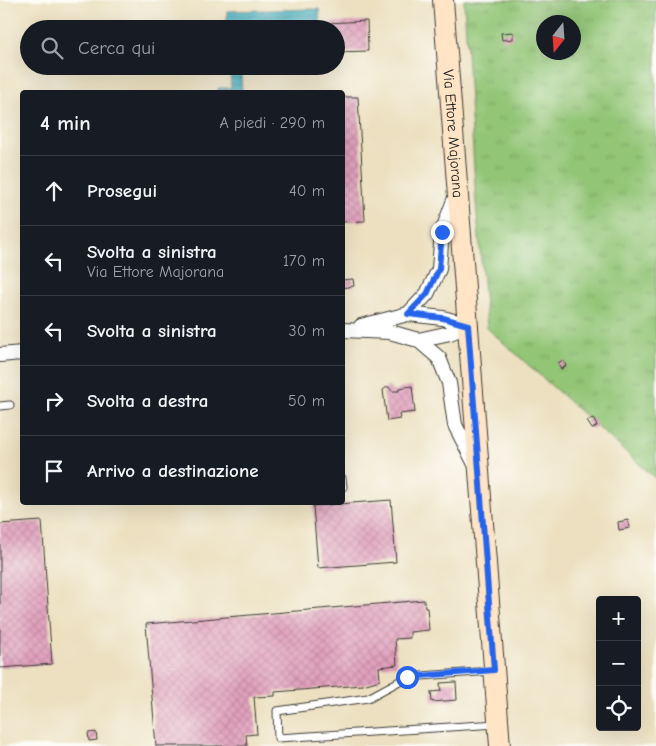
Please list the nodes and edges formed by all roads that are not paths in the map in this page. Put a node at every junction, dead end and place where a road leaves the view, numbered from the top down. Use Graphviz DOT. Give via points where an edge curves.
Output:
graph roads {
  1 [pos="443,0"];
  2 [pos="458,188"];
  3 [pos="408,314"];
  4 [pos="468,325"];
  5 [pos="345,330"];
  6 [pos="345,330"];
  7 [pos="418,340"];
  8 [pos="20,353"];
  9 [pos="0,355"];
  10 [pos="10,405"];
  11 [pos="0,406"];
  12 [pos="479,471"];
  13 [pos="494,670"];
  14 [pos="498,724"];
  15 [pos="500,746"];
  1 -- 2 [label="main road, Via Ettore Majorana"];
  2 -- 3 [label="street" via="442,232 439,269 427,294"];
  2 -- 4 [label="main road, Via Ettore Majorana"];
  3 -- 4 [label="street"];
  3 -- 5 [label="street"];
  4 -- 7 [label="street"];
  4 -- 12 [label="main road, Via Ettore Majorana"];
  6 -- 7 [label="street" via="390,332"];
  7 -- 12 [label="street" via="439,358 449,383 455,425"];
  8 -- 9 [label="street"];
  10 -- 11 [label="lane"];
  12 -- 13 [label="main road, Via Ettore Majorana"];
  13 -- 14 [label="main road, Via Ettore Majorana"];
  13 -- 14 [label="lane" via="407,677 368,698 277,711 278,738"];
  14 -- 15 [label="main road, Via Ettore Majorana"];
}
